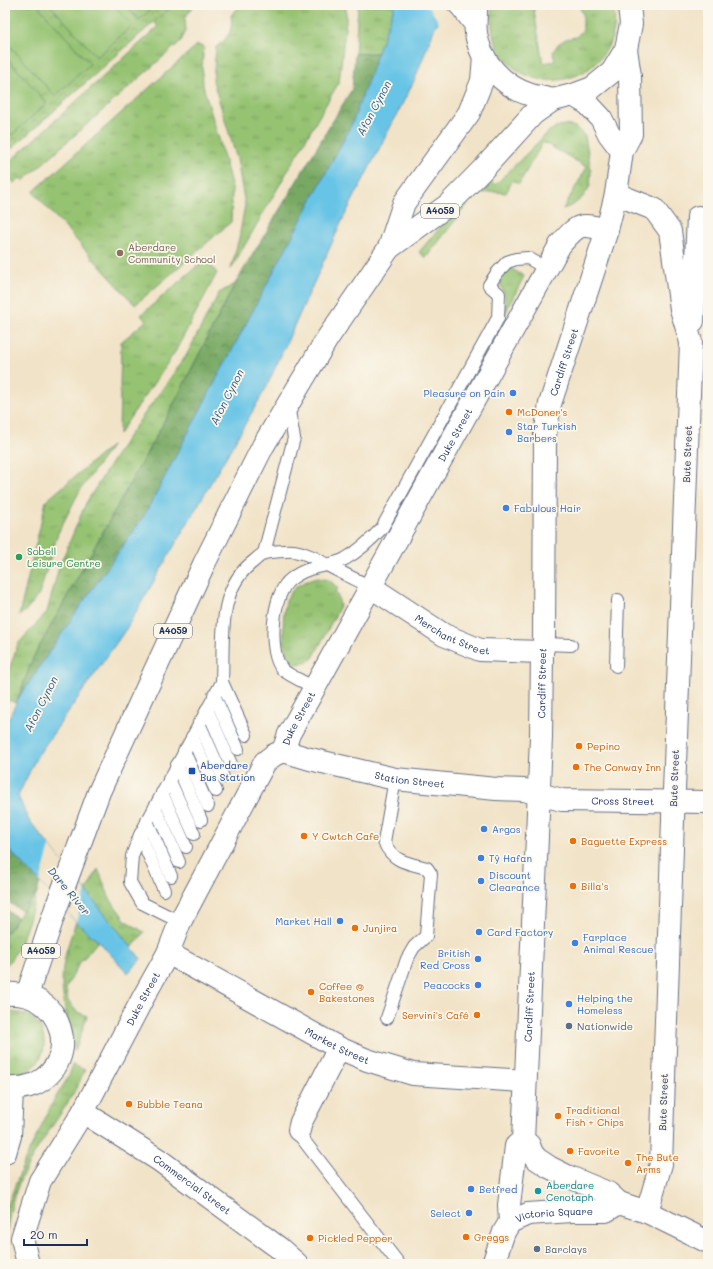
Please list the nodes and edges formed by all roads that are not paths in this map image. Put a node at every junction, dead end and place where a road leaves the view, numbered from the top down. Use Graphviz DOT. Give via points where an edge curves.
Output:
graph roads {
  1 [pos="630,6"];
  2 [pos="463,7"];
  3 [pos="626,49"];
  4 [pos="484,56"];
  5 [pos="563,97"];
  6 [pos="622,151"];
  7 [pos="616,194"];
  8 [pos="698,217"];
  9 [pos="607,230"];
  10 [pos="389,248"];
  11 [pos="547,269"];
  12 [pos="691,342"];
  13 [pos="288,405"];
  14 [pos="264,554"];
  15 [pos="327,565"];
  16 [pos="371,587"];
  17 [pos="618,600"];
  18 [pos="571,645"];
  19 [pos="543,648"];
  20 [pos="616,666"];
  21 [pos="222,682"];
  22 [pos="315,688"];
  23 [pos="214,695"];
  24 [pos="207,709"];
  25 [pos="199,723"];
  26 [pos="246,735"];
  27 [pos="192,737"];
  28 [pos="238,749"];
  29 [pos="184,751"];
  30 [pos="283,751"];
  31 [pos="230,764"];
  32 [pos="177,765"];
  33 [pos="223,778"];
  34 [pos="170,779"];
  35 [pos="395,779"];
  36 [pos="216,791"];
  37 [pos="162,793"];
  38 [pos="539,794"];
  39 [pos="673,801"];
  40 [pos="708,802"];
  41 [pos="208,806"];
  42 [pos="154,807"];
  43 [pos="201,820"];
  44 [pos="147,821"];
  45 [pos="194,834"];
  46 [pos="140,835"];
  47 [pos="186,848"];
  48 [pos="179,862"];
  49 [pos="171,876"];
  50 [pos="164,890"];
  51 [pos="180,922"];
  52 [pos="168,953"];
  53 [pos="5,994"];
  54 [pos="27,995"];
  55 [pos="387,1018"];
  56 [pos="339,1048"];
  57 [pos="525,1081"];
  58 [pos="9,1088"];
  59 [pos="83,1112"];
  60 [pos="299,1130"];
  61 [pos="523,1140"];
  62 [pos="5,1153"];
  63 [pos="619,1203"];
  64 [pos="647,1212"];
  65 [pos="510,1222"];
  66 [pos="708,1242"];
  67 [pos="28,1264"];
  68 [pos="297,1264"];
  69 [pos="399,1264"];
  70 [pos="493,1264"];
  1 -- 3 [label="street" via="631,24"];
  2 -- 4 [label="street" via="476,8 476,34"];
  3 -- 5 [label="street" via="612,72 592,88"];
  3 -- 6 [label="street, Cardiff Street" via="630,76 631,134"];
  4 -- 5 [label="street" via="496,73 512,87 531,95"];
  4 -- 10 [label="street, A4059" via="482,81 469,113 404,203"];
  5 -- 6 [label="street" via="588,104 601,118"];
  5 -- 10 [label="street, A4059" via="533,114 448,205"];
  6 -- 7 [label="street, Cardiff Street"];
  7 -- 9 [label="street, Cardiff Street"];
  7 -- 12 [label="street, Bute Street" via="654,209 670,231 681,309"];
  8 -- 12 [label="street, Bute Street"];
  9 -- 11 [label="street, Duke Street" via="586,225 574,229 560,245"];
  9 -- 19 [label="street, Cardiff Street" via="550,404 545,435"];
  10 -- 13 [label="street, A4059" via="327,338"];
  11 -- 15 [label="lane" via="528,258 508,262 497,273 489,285 499,294 498,318 382,528 364,546 344,560"];
  11 -- 16 [label="street, Duke Street"];
  12 -- 39 [label="street, Bute Street"];
  13 -- 14 [label="lane" via="294,438"];
  13 -- 54 [label="street, A4059" via="263,446 204,564 99,792"];
  14 -- 15 [label="lane" via="294,551 314,557"];
  14 -- 21 [label="lane" via="249,565 234,582 228,598 222,634"];
  15 -- 16 [label="lane"];
  15 -- 22 [label="lane" via="306,570 289,580 280,592 273,630 276,658 283,670"];
  16 -- 19 [label="street, Merchant Street" via="444,635 480,650"];
  16 -- 22 [label="street, Duke Street"];
  17 -- 20 [label="lane" via="612,647"];
  18 -- 19 [label="lane"];
  19 -- 38 [label="street, Cardiff Street"];
  21 -- 23 [label="lane"];
  21 -- 26 [label="lane"];
  22 -- 30 [label="street, Duke Street" via="289,734"];
  23 -- 24 [label="lane"];
  23 -- 28 [label="lane"];
  24 -- 25 [label="lane"];
  24 -- 31 [label="lane"];
  25 -- 27 [label="lane"];
  25 -- 33 [label="lane"];
  27 -- 29 [label="lane"];
  27 -- 36 [label="lane"];
  29 -- 32 [label="lane"];
  29 -- 41 [label="lane"];
  30 -- 35 [label="street, Station Street"];
  30 -- 51 [label="street, Duke Street" via="265,762"];
  32 -- 34 [label="lane"];
  32 -- 43 [label="lane"];
  34 -- 37 [label="lane"];
  34 -- 45 [label="lane"];
  35 -- 38 [label="street, Station Street" via="524,790"];
  35 -- 55 [label="lane" via="384,842 393,856 406,863 427,868 431,874 426,936 414,947 407,959"];
  37 -- 42 [label="lane"];
  37 -- 47 [label="lane"];
  38 -- 39 [label="street, Cross Street" via="562,800"];
  38 -- 57 [label="street, Cardiff Street"];
  39 -- 40 [label="street, Cross Street"];
  39 -- 64 [label="street, Bute Street" via="661,1164"];
  42 -- 44 [label="lane"];
  42 -- 48 [label="lane"];
  44 -- 46 [label="lane"];
  44 -- 49 [label="lane"];
  46 -- 50 [label="lane"];
  46 -- 51 [label="lane" via="132,856 130,882 142,903"];
  51 -- 52 [label="street, Duke Street"];
  52 -- 56 [label="street, Market Street"];
  52 -- 59 [label="street, Duke Street"];
  53 -- 54 [label="street"];
  54 -- 58 [label="street" via="41,1001 52,1012 60,1026 60,1056 53,1070 42,1080 28,1087"];
  56 -- 57 [label="street, Market Street" via="367,1060 413,1074"];
  56 -- 60 [label="street"];
  57 -- 61 [label="street, Cardiff Street"];
  58 -- 62 [label="street" via="10,1136"];
  59 -- 67 [label="street, Duke Street" via="40,1181 22,1238"];
  59 -- 68 [label="street, Commercial Street" via="159,1160"];
  60 -- 69 [label="lane" via="301,1137"];
  61 -- 63 [label="street" via="537,1159 549,1167 608,1193"];
  61 -- 65 [label="street, Cardiff Street" via="516,1146 509,1205"];
  63 -- 64 [label="street"];
  63 -- 65 [label="street, Victoria Square" via="606,1211 528,1214"];
  64 -- 66 [label="street"];
  65 -- 70 [label="street, Victoria Square"];
}
